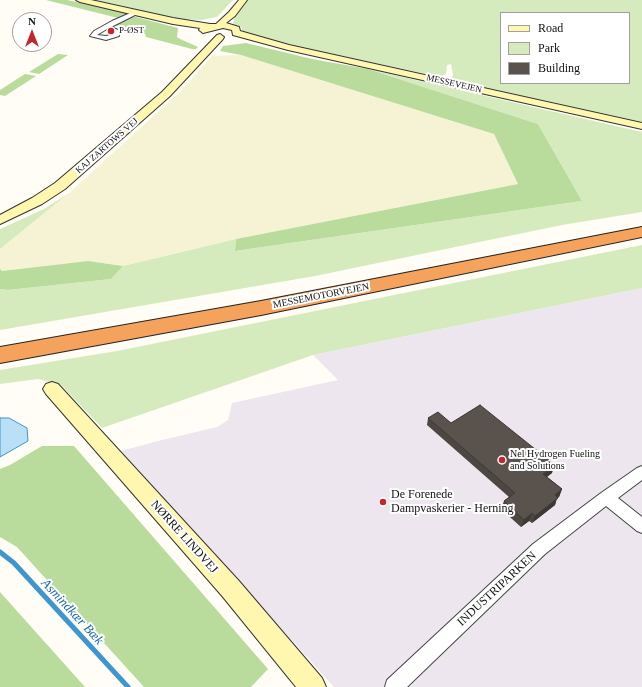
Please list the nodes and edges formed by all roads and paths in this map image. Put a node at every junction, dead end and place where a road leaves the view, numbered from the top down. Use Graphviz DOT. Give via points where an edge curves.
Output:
graph roads {
  1 [pos="80,0"];
  2 [pos="243,0"];
  3 [pos="135,12"];
  4 [pos="232,14"];
  5 [pos="219,25"];
  6 [pos="229,26"];
  7 [pos="106,27"];
  8 [pos="206,28"];
  9 [pos="228,35"];
  10 [pos="210,37"];
  11 [pos="202,55"];
  12 [pos="642,126"];
  13 [pos="0,220"];
  14 [pos="642,221"];
  15 [pos="642,232"];
  16 [pos="0,342"];
  17 [pos="0,355"];
  18 [pos="52,389"];
  19 [pos="642,472"];
  20 [pos="606,497"];
  21 [pos="642,526"];
  22 [pos="313,687"];
  23 [pos="394,687"];
  1 -- 3 [label="street"];
  2 -- 4 [label="street"];
  3 -- 7 [label="street"];
  3 -- 8 [label="street"];
  4 -- 5 [label="street"];
  4 -- 6 [label="street"];
  5 -- 6 [label="street"];
  5 -- 8 [label="street"];
  6 -- 9 [label="street" via="236,28"];
  8 -- 10 [label="street" via="202,34"];
  9 -- 10 [label="street, MESSEVEJEN"];
  9 -- 11 [label="street, KAJ ZARTOWS VEJ"];
  9 -- 12 [label="street, MESSEVEJEN"];
  10 -- 11 [label="street, KAJ ZARTOWS VEJ"];
  11 -- 13 [label="street, KAJ ZARTOWS VEJ" via="166,94 99,148 54,190"];
  14 -- 16 [label="highway, MESSEMOTORVEJEN"];
  15 -- 17 [label="highway, MESSEMOTORVEJEN" via="261,308"];
  18 -- 22 [label="street, NØRRE LINDVEJ" via="231,589"];
  19 -- 20 [label="street, INDUSTRIPARKEN"];
  20 -- 21 [label="street"];
  20 -- 23 [label="street, INDUSTRIPARKEN" via="539,549"];
}
